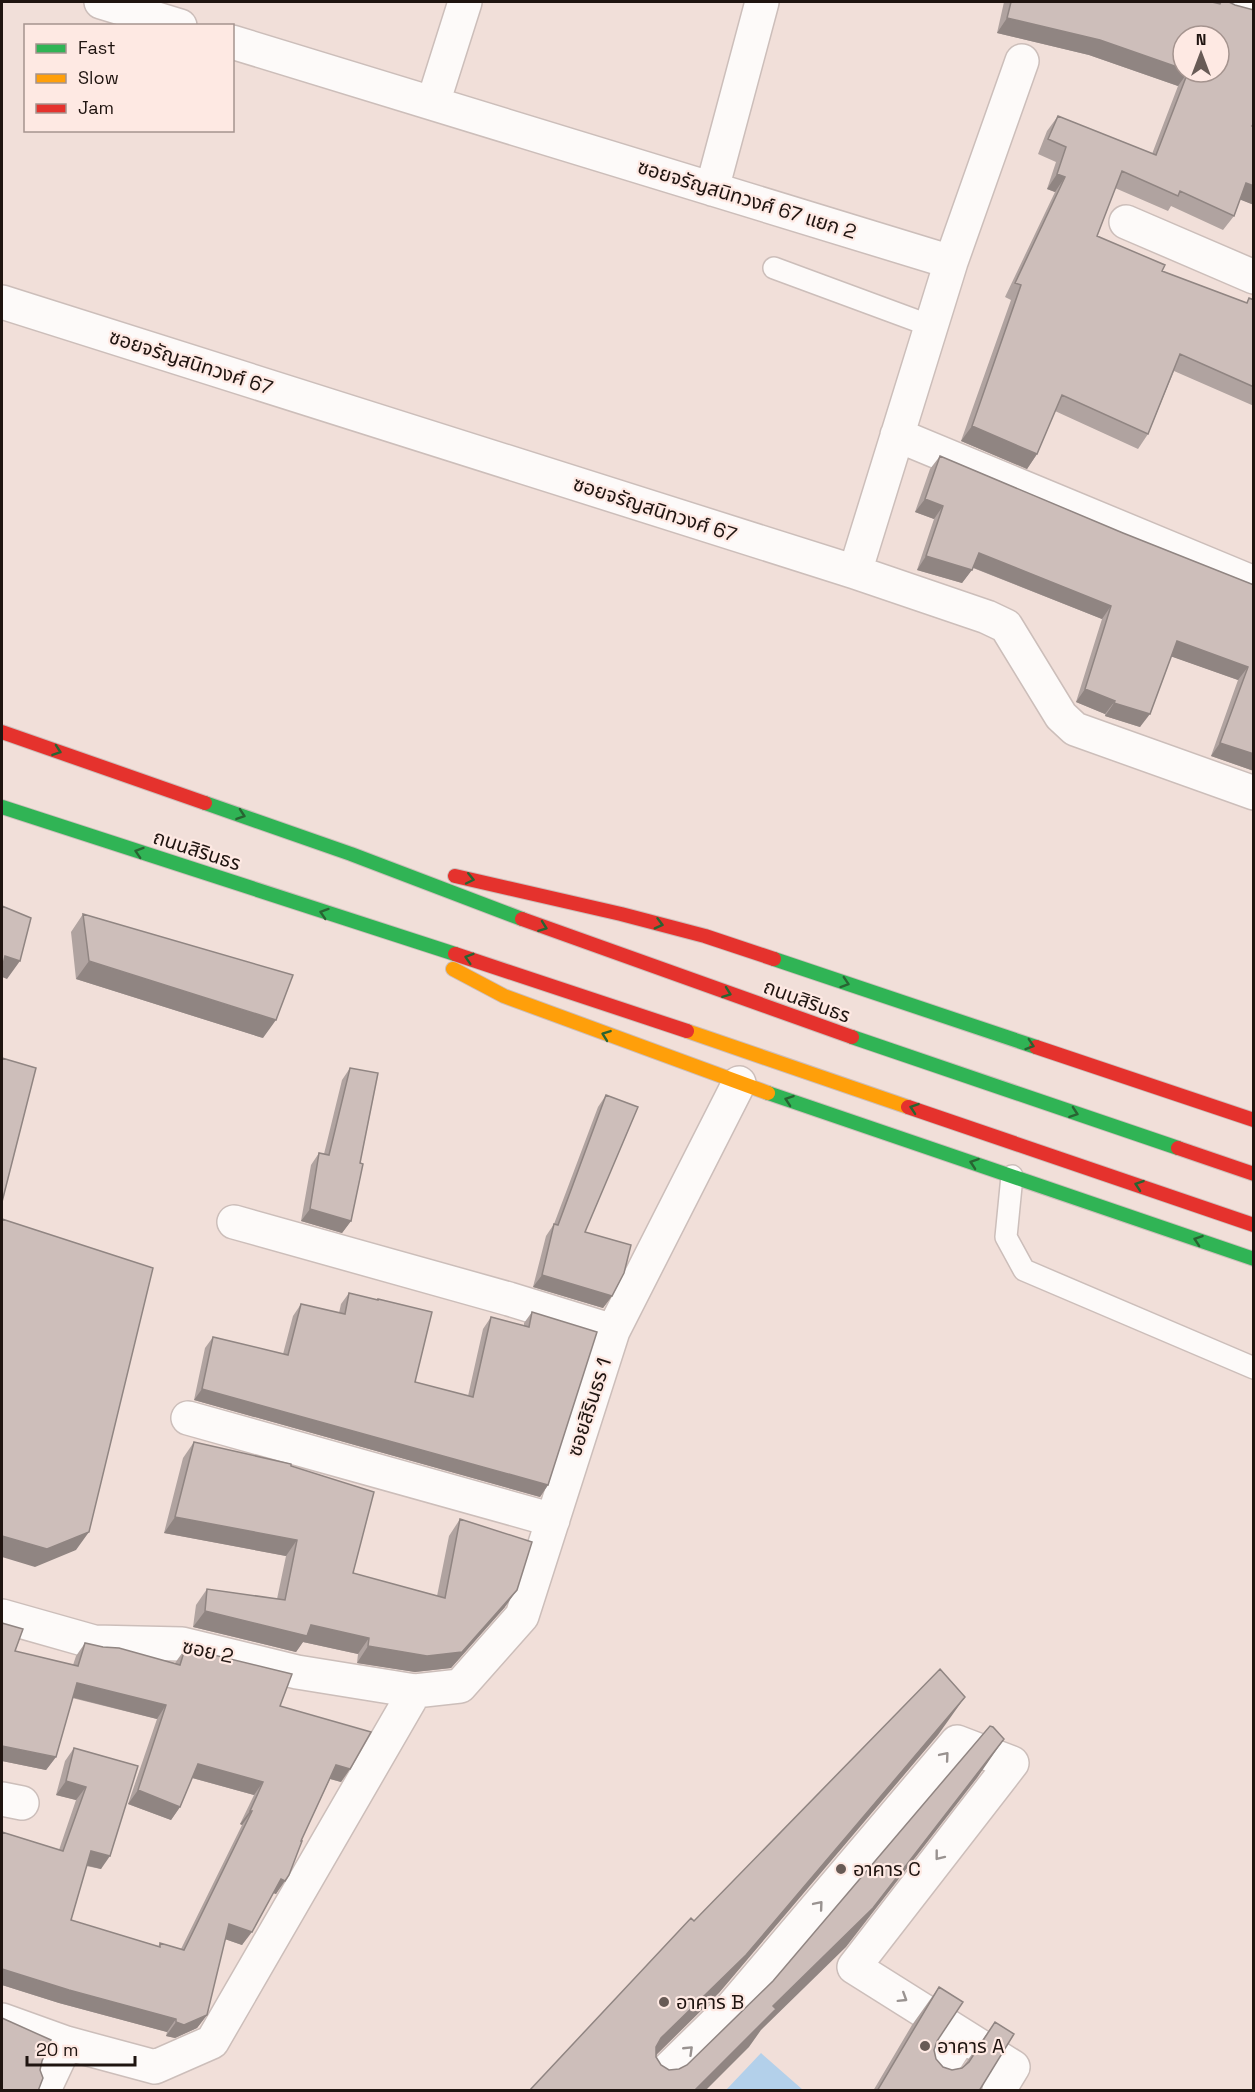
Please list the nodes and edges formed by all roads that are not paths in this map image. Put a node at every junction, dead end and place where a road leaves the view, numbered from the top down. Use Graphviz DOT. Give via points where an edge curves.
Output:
graph roads {
  1 [pos="101,2"];
  2 [pos="465,2"];
  3 [pos="762,2"];
  4 [pos="1230,2"];
  5 [pos="1254,8"];
  6 [pos="173,24"];
  7 [pos="234,43"];
  8 [pos="1022,61"];
  9 [pos="433,103"];
  10 [pos="712,189"];
  11 [pos="1126,222"];
  12 [pos="951,262"];
  13 [pos="774,268"];
  14 [pos="1254,277"];
  15 [pos="2,302"];
  16 [pos="931,326"];
  17 [pos="897,435"];
  18 [pos="855,572"];
  19 [pos="1254,583"];
  20 [pos="2,732"];
  21 [pos="1254,793"];
  22 [pos="2,807"];
  23 [pos="351,854"];
  24 [pos="380,931"];
  25 [pos="739,1083"];
  26 [pos="1254,1120"];
  27 [pos="1254,1174"];
  28 [pos="1012,1176"];
  29 [pos="234,1222"];
  30 [pos="1254,1225"];
  31 [pos="1254,1259"];
  32 [pos="613,1331"];
  33 [pos="1254,1368"];
  34 [pos="188,1418"];
  35 [pos="553,1520"];
  36 [pos="2,1616"];
  37 [pos="415,1691"];
  38 [pos="2,2020"];
  39 [pos="962,2035"];
  40 [pos="66,2043"];
  41 [pos="44,2091"];
  42 [pos="647,2091"];
  43 [pos="926,2091"];
  44 [pos="999,2091"];
  1 -- 6 [label="street"];
  2 -- 9 [label="street"];
  3 -- 10 [label="street"];
  4 -- 5 [label="street"];
  7 -- 9 [label="street, ซอยจรัญสนิทวงศ์ 67 แยก 2"];
  8 -- 12 [label="street"];
  9 -- 10 [label="street, ซอยจรัญสนิทวงศ์ 67 แยก 2"];
  10 -- 12 [label="street, ซอยจรัญสนิทวงศ์ 67 แยก 2"];
  11 -- 14 [label="street"];
  12 -- 16 [label="street"];
  13 -- 16 [label="lane"];
  15 -- 18 [label="street, ซอยจรัญสนิทวงศ์ 67"];
  16 -- 17 [label="street"];
  17 -- 18 [label="street"];
  17 -- 19 [label="street"];
  18 -- 21 [label="street, ซอยจรัญสนิทวงศ์ 67" via="1006,627 1061,716 1075,729"];
  20 -- 23 [label="main road, ถนนสิรินธร, one-way"];
  24 -- 22 [label="main road, ถนนสิรินธร, one-way"];
  23 -- 26 [label="main road, ถนนสิรินธร, one-way" via="529,891 705,936"];
  23 -- 27 [label="main road, ถนนสิรินธร, one-way" via="840,1033"];
  25 -- 24 [label="main road, ถนนสิรินธร, one-way" via="504,996"];
  30 -- 24 [label="main road, ถนนสิรินธร, one-way" via="540,981"];
  28 -- 25 [label="main road, ถนนสิรินธร, one-way"];
  25 -- 32 [label="street, ซอยสิรินธร 1"];
  31 -- 28 [label="main road, ถนนสิรินธร, one-way"];
  28 -- 33 [label="lane" via="1006,1237 1024,1269"];
  29 -- 32 [label="street"];
  32 -- 35 [label="street, ซอยสิรินธร 1"];
  34 -- 35 [label="street"];
  35 -- 37 [label="street, ซอยสิรินธร 1" via="522,1616 460,1686"];
  36 -- 37 [label="street, ซอย 2" via="94,1642 182,1644 297,1672"];
  37 -- 40 [label="street" via="212,2042 154,2067"];
  38 -- 40 [label="street"];
  42 -- 39 [label="street, one-way" via="733,2006 957,1742 1012,1763 854,1967"];
  39 -- 43 [label="street"];
  39 -- 44 [label="street" via="1013,2067"];
  40 -- 41 [label="street"];
}
